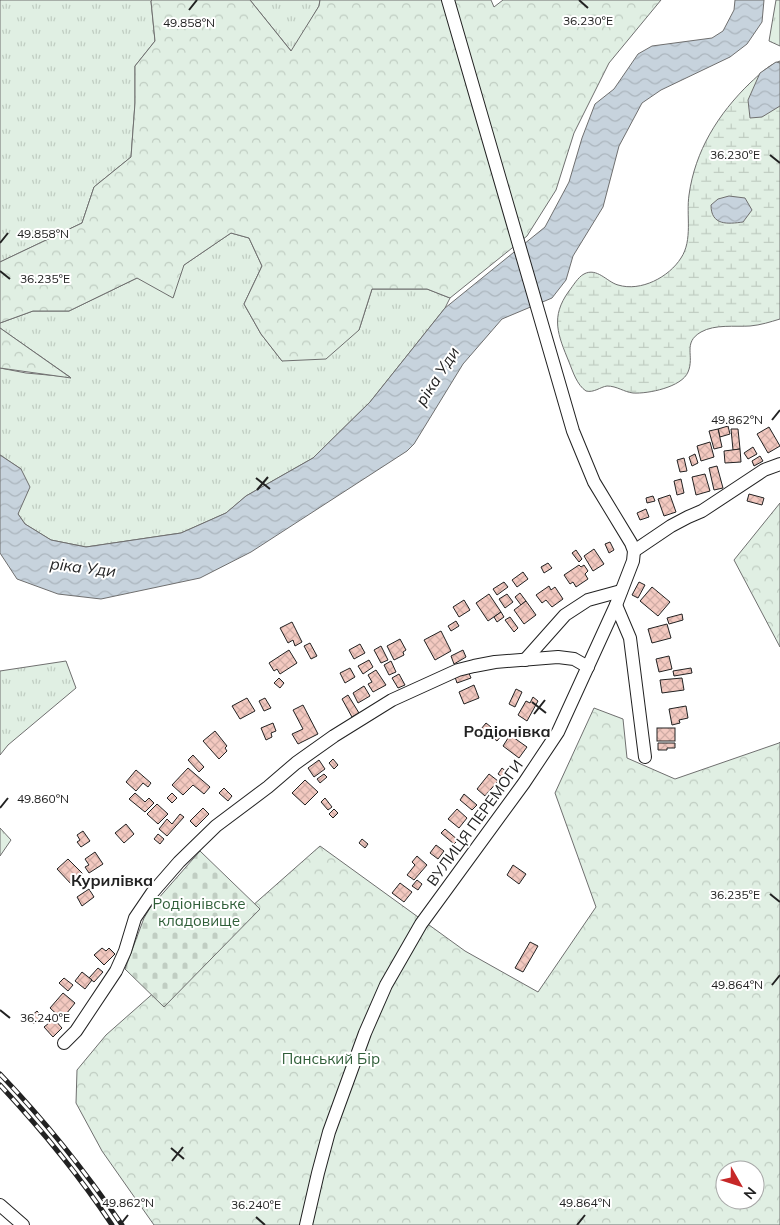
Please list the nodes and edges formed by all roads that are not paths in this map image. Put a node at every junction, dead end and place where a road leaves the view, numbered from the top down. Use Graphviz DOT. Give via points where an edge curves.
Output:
graph roads {
  1 [pos="448,0"];
  2 [pos="780,464"];
  3 [pos="634,551"];
  4 [pos="621,592"];
  5 [pos="616,605"];
  6 [pos="525,660"];
  7 [pos="588,667"];
  8 [pos="645,757"];
  9 [pos="64,1043"];
  10 [pos="0,1205"];
  11 [pos="23,1225"];
  12 [pos="306,1225"];
  1 -- 3 [label="street" via="573,431 594,482"];
  2 -- 3 [label="street" via="764,470"];
  3 -- 4 [label="street, ВУЛИЦЯ ПЕРЕМОГИ"];
  4 -- 5 [label="street, ВУЛИЦЯ ПЕРЕМОГИ"];
  4 -- 6 [label="street" via="588,600 565,615"];
  5 -- 7 [label="street, ВУЛИЦЯ ПЕРЕМОГИ"];
  5 -- 8 [label="street" via="630,638"];
  6 -- 7 [label="street" via="558,657 574,659"];
  6 -- 9 [label="street" via="458,670 392,700 296,762 216,826 179,862 142,906 116,971 76,1031"];
  7 -- 12 [label="street, ВУЛИЦЯ ПЕРЕМОГИ" via="548,748 422,924 386,985 329,1132"];
  10 -- 11 [label="street"];
}
